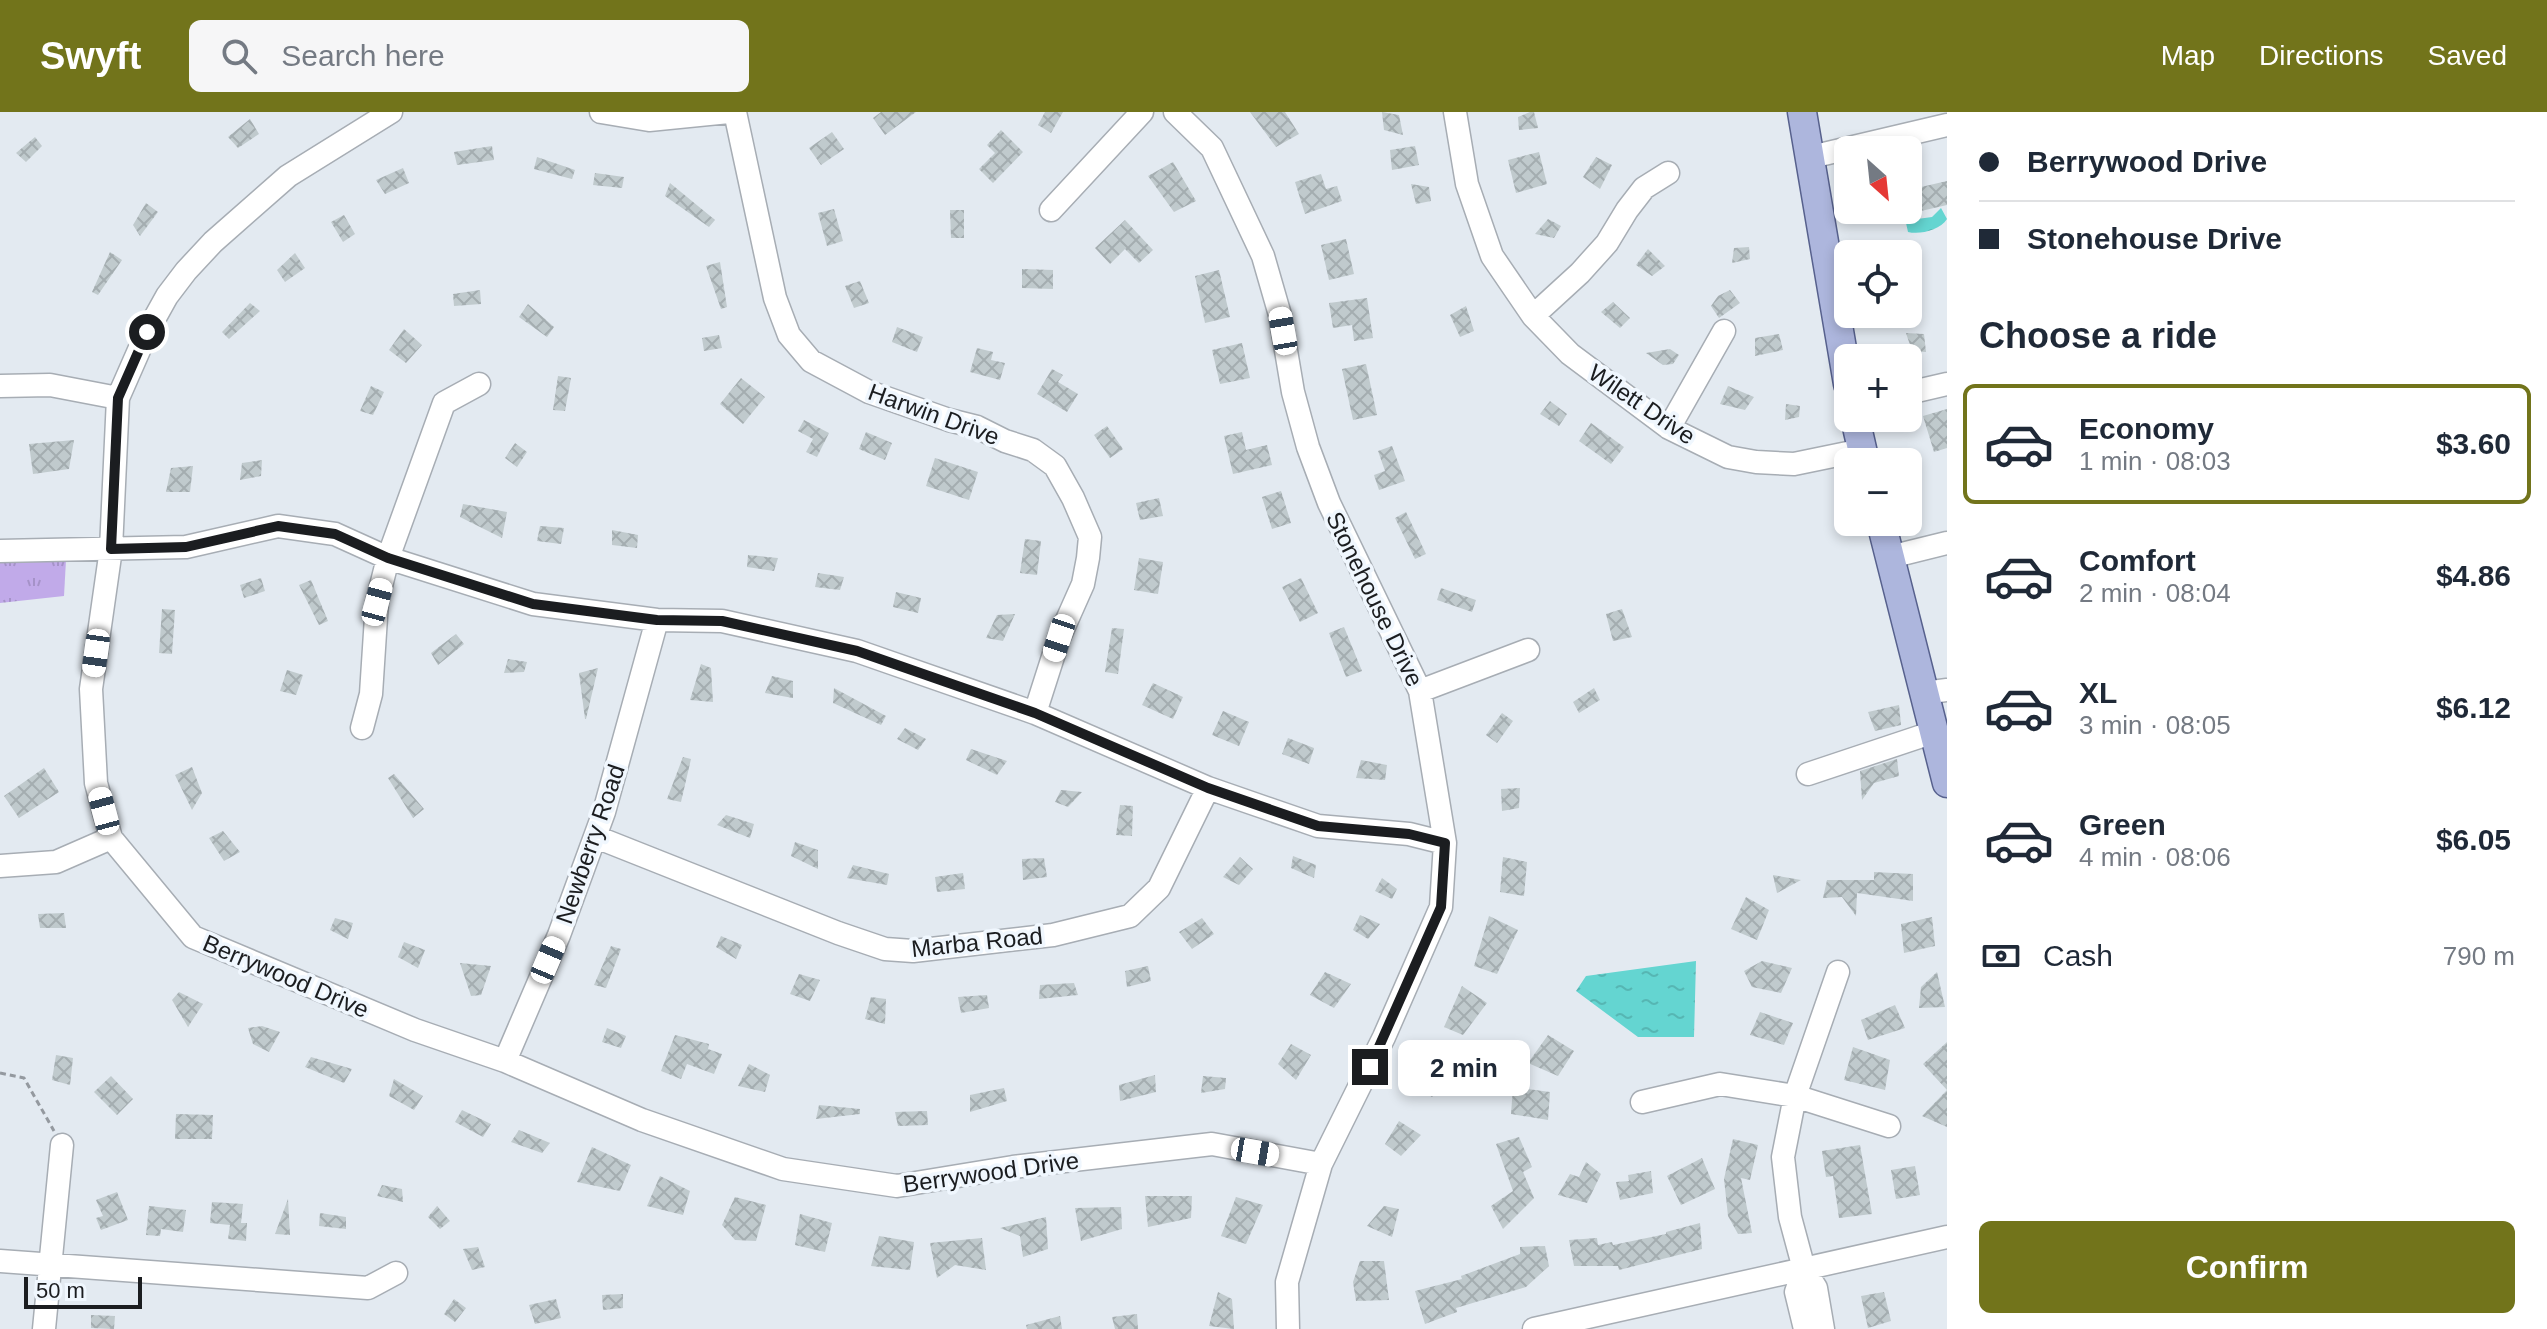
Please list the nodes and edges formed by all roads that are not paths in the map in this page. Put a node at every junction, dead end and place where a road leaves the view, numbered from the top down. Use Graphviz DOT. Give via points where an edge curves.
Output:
graph roads {
  1 [pos="391,112"];
  2 [pos="601,112"];
  3 [pos="732,112"];
  4 [pos="1142,112"];
  5 [pos="1175,112"];
  6 [pos="1455,112"];
  7 [pos="1802,112"];
  8 [pos="1947,125"];
  9 [pos="1811,157"];
  10 [pos="1668,173"];
  11 [pos="1051,210"];
  12 [pos="1533,316"];
  13 [pos="1724,331"];
  14 [pos="1841,344"];
  15 [pos="479,384"];
  16 [pos="1947,384"];
  17 [pos="0,386"];
  18 [pos="1922,390"];
  19 [pos="118,398"];
  20 [pos="1669,428"];
  21 [pos="1834,459"];
  22 [pos="1885,536"];
  23 [pos="1947,543"];
  24 [pos="111,549"];
  25 [pos="0,551"];
  26 [pos="1890,557"];
  27 [pos="388,558"];
  28 [pos="657,620"];
  29 [pos="1528,650"];
  30 [pos="1420,691"];
  31 [pos="1936,691"];
  32 [pos="1035,713"];
  33 [pos="362,728"];
  34 [pos="1934,732"];
  35 [pos="1808,774"];
  36 [pos="1947,783"];
  37 [pos="1208,788"];
  38 [pos="596,837"];
  39 [pos="111,838"];
  40 [pos="1445,843"];
  41 [pos="0,866"];
  42 [pos="1838,972"];
  43 [pos="505,1061"];
  44 [pos="1795,1096"];
  45 [pos="1642,1102"];
  46 [pos="1889,1126"];
  47 [pos="62,1145"];
  48 [pos="1321,1164"];
  49 [pos="1947,1237"];
  50 [pos="0,1261"];
  51 [pos="50,1266"];
  52 [pos="1804,1269"];
  53 [pos="396,1273"];
  54 [pos="44,1329"];
  55 [pos="1288,1329"];
  56 [pos="1534,1329"];
  57 [pos="1805,1329"];
  58 [pos="1823,1329"];
  1 -- 19 [label="street, Berrywood Drive" via="288,176 213,242 167,296"];
  2 -- 3 [label="street" via="649,120"];
  3 -- 32 [label="street, Harwin Drive" via="775,298 789,335 811,361 869,392 1033,450 1055,466 1073,498 1090,537 1088,558"];
  4 -- 11 [label="street"];
  5 -- 30 [label="street, Stonehouse Drive" via="1212,148 1263,256 1308,447 1329,503"];
  6 -- 12 [label="street, Wilett Drive" via="1465,175 1482,230 1492,256"];
  7 -- 9 [label="main road"];
  8 -- 9 [label="street"];
  9 -- 14 [label="main road"];
  10 -- 12 [label="street" via="1644,188 1607,243"];
  12 -- 20 [label="street, Wilett Drive" via="1570,354"];
  13 -- 20 [label="street"];
  15 -- 27 [label="street" via="444,403"];
  16 -- 18 [label="street"];
  17 -- 19 [label="street" via="50,385"];
  19 -- 24 [label="street, Berrywood Drive"];
  20 -- 21 [label="street, Wilett Drive" via="1728,457 1794,464"];
  22 -- 26 [label="main road"];
  23 -- 26 [label="street"];
  24 -- 25 [label="street"];
  24 -- 27 [label="street" via="186,547 278,526 335,534"];
  24 -- 39 [label="street, Berrywood Drive" via="91,689 96,783"];
  26 -- 31 [label="main road"];
  27 -- 28 [label="street" via="533,604"];
  27 -- 33 [label="street" via="377,602 371,694"];
  28 -- 32 [label="street" via="722,621 857,651"];
  28 -- 38 [label="street, Newberry Road"];
  29 -- 30 [label="street"];
  30 -- 40 [label="street, Stonehouse Drive"];
  31 -- 34 [label="main road"];
  32 -- 37 [label="street"];
  34 -- 35 [label="street"];
  34 -- 36 [label="main road"];
  37 -- 38 [label="street, Marba Road" via="1159,888 1130,916 1053,935 913,951 885,949 838,933"];
  37 -- 40 [label="street" via="1318,826 1409,834"];
  38 -- 43 [label="street, Newberry Road"];
  39 -- 41 [label="street" via="56,862"];
  39 -- 43 [label="street, Berrywood Drive" via="193,937 415,1030"];
  40 -- 48 [label="street, Stonehouse Drive" via="1441,907"];
  42 -- 44 [label="street"];
  43 -- 48 [label="street, Berrywood Drive" via="642,1120 783,1169 897,1186 1212,1144"];
  44 -- 45 [label="street" via="1720,1084"];
  44 -- 46 [label="street"];
  44 -- 52 [label="street" via="1783,1157 1786,1203"];
  47 -- 51 [label="street"];
  48 -- 55 [label="street, Stonehouse Drive" via="1287,1282"];
  49 -- 52 [label="street"];
  50 -- 51 [label="street"];
  51 -- 53 [label="street" via="368,1288"];
  51 -- 54 [label="street"];
  52 -- 56 [label="street"];
  52 -- 57 [label="street" via="1796,1292"];
  52 -- 58 [label="street" via="1816,1288"];
}
